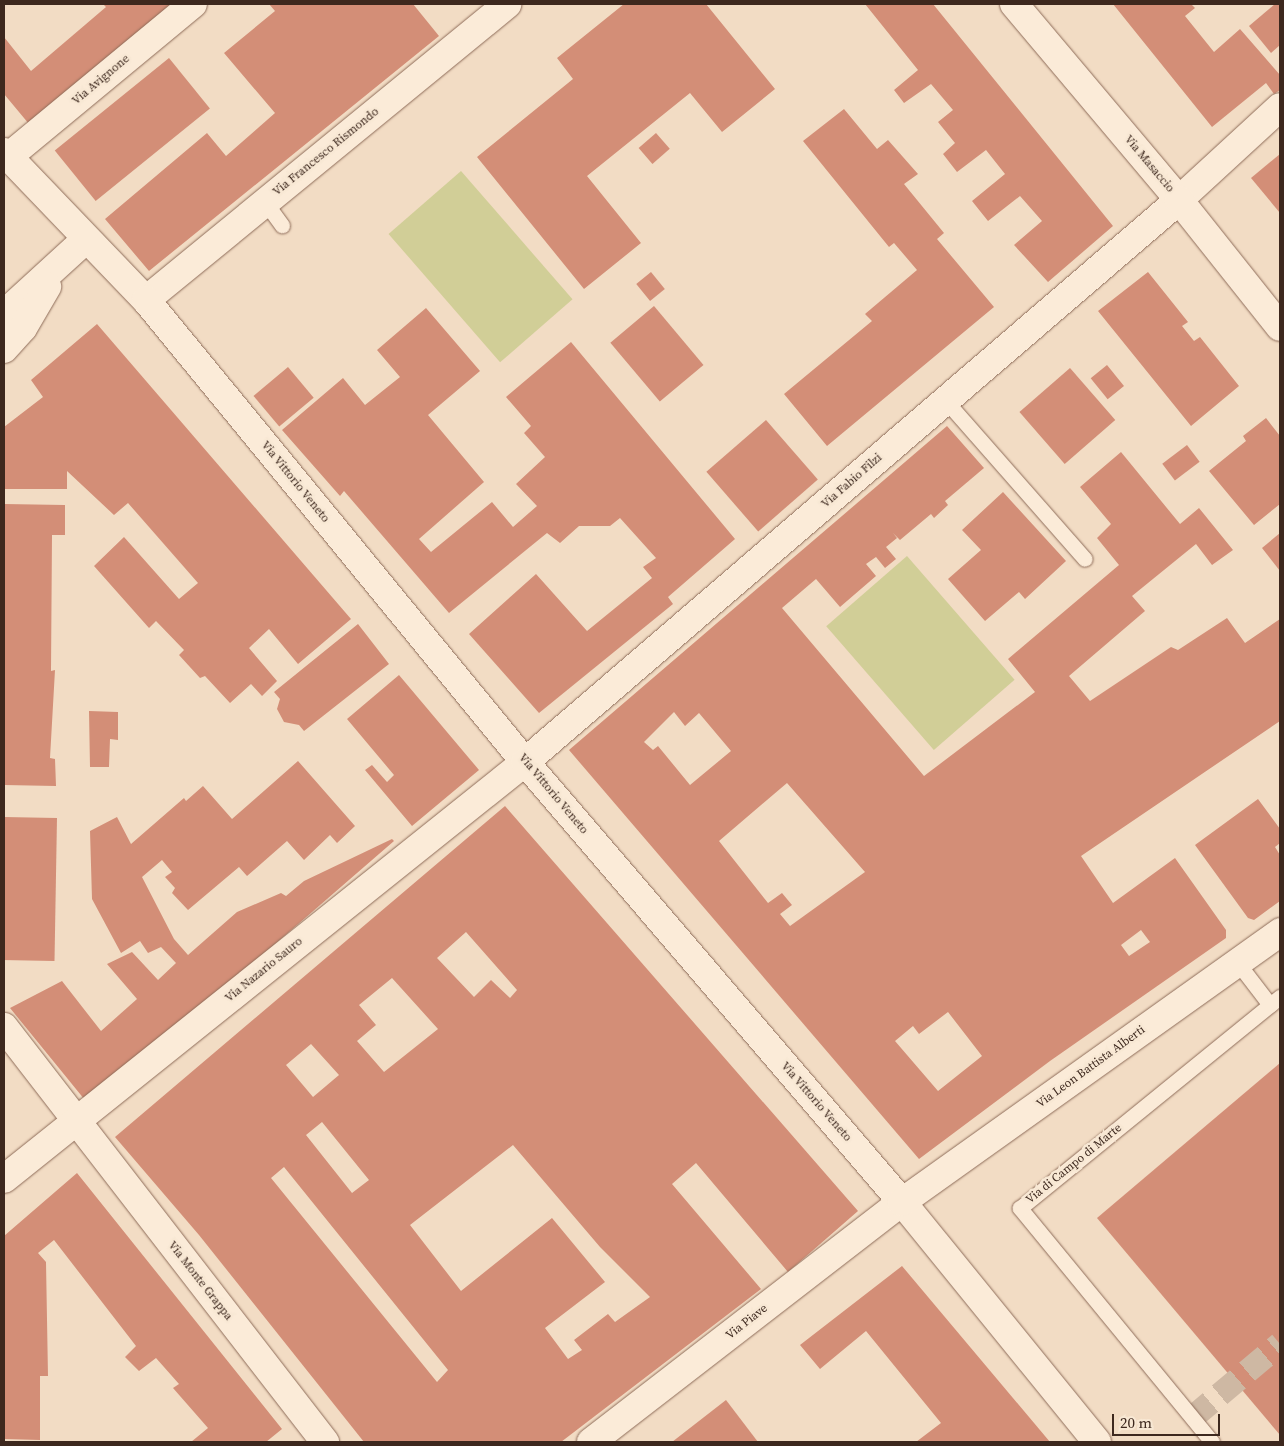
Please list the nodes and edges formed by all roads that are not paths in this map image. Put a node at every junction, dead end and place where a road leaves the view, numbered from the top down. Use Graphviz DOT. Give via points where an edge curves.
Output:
graph roads {
  1 [pos="193,4"];
  2 [pos="507,4"];
  3 [pos="1014,4"];
  4 [pos="1280,107"];
  5 [pos="6,154"];
  6 [pos="1180,200"];
  7 [pos="265,202"];
  8 [pos="282,225"];
  9 [pos="85,240"];
  10 [pos="64,259"];
  11 [pos="146,300"];
  12 [pos="4,314"];
  13 [pos="1280,327"];
  14 [pos="4,350"];
  15 [pos="946,401"];
  16 [pos="1085,559"];
  17 [pos="525,762"];
  18 [pos="1280,932"];
  19 [pos="1237,962"];
  20 [pos="1275,1001"];
  21 [pos="4,1027"];
  22 [pos="74,1120"];
  23 [pos="4,1179"];
  24 [pos="902,1202"];
  25 [pos="325,1442"];
  26 [pos="592,1442"];
  27 [pos="1097,1442"];
  28 [pos="1212,1442"];
  1 -- 5 [label="street, Via Avignone"];
  2 -- 7 [label="street, Via Francesco Rismondo"];
  3 -- 6 [label="street, Via Masaccio"];
  4 -- 6 [label="street, Via Fabio Filzi"];
  5 -- 9 [label="street, Via Vittorio Veneto"];
  6 -- 13 [label="street, Via Masaccio"];
  6 -- 15 [label="street, Via Fabio Filzi"];
  7 -- 8 [label="lane"];
  7 -- 11 [label="street, Via Francesco Rismondo"];
  9 -- 10 [label="street"];
  9 -- 11 [label="street, Via Vittorio Veneto"];
  10 -- 12 [label="street"];
  10 -- 14 [label="street" via="23,328"];
  11 -- 17 [label="street, Via Vittorio Veneto"];
  15 -- 16 [label="lane"];
  15 -- 17 [label="street, Via Fabio Filzi"];
  17 -- 22 [label="street, Via Nazario Sauro"];
  17 -- 24 [label="street, Via Vittorio Veneto"];
  18 -- 19 [label="street, Via Leon Battista Alberti"];
  19 -- 20 [label="lane, Via di Campo di Marte"];
  19 -- 24 [label="street, Via Leon Battista Alberti"];
  20 -- 28 [label="lane, Via di Campo di Marte" via="1020,1208"];
  21 -- 22 [label="street, Via Monte Grappa"];
  22 -- 23 [label="street, Via Nazario Sauro"];
  22 -- 25 [label="street, Via Monte Grappa"];
  24 -- 26 [label="street, Via Piave"];
  24 -- 27 [label="street, Via Vittorio Veneto"];
}
